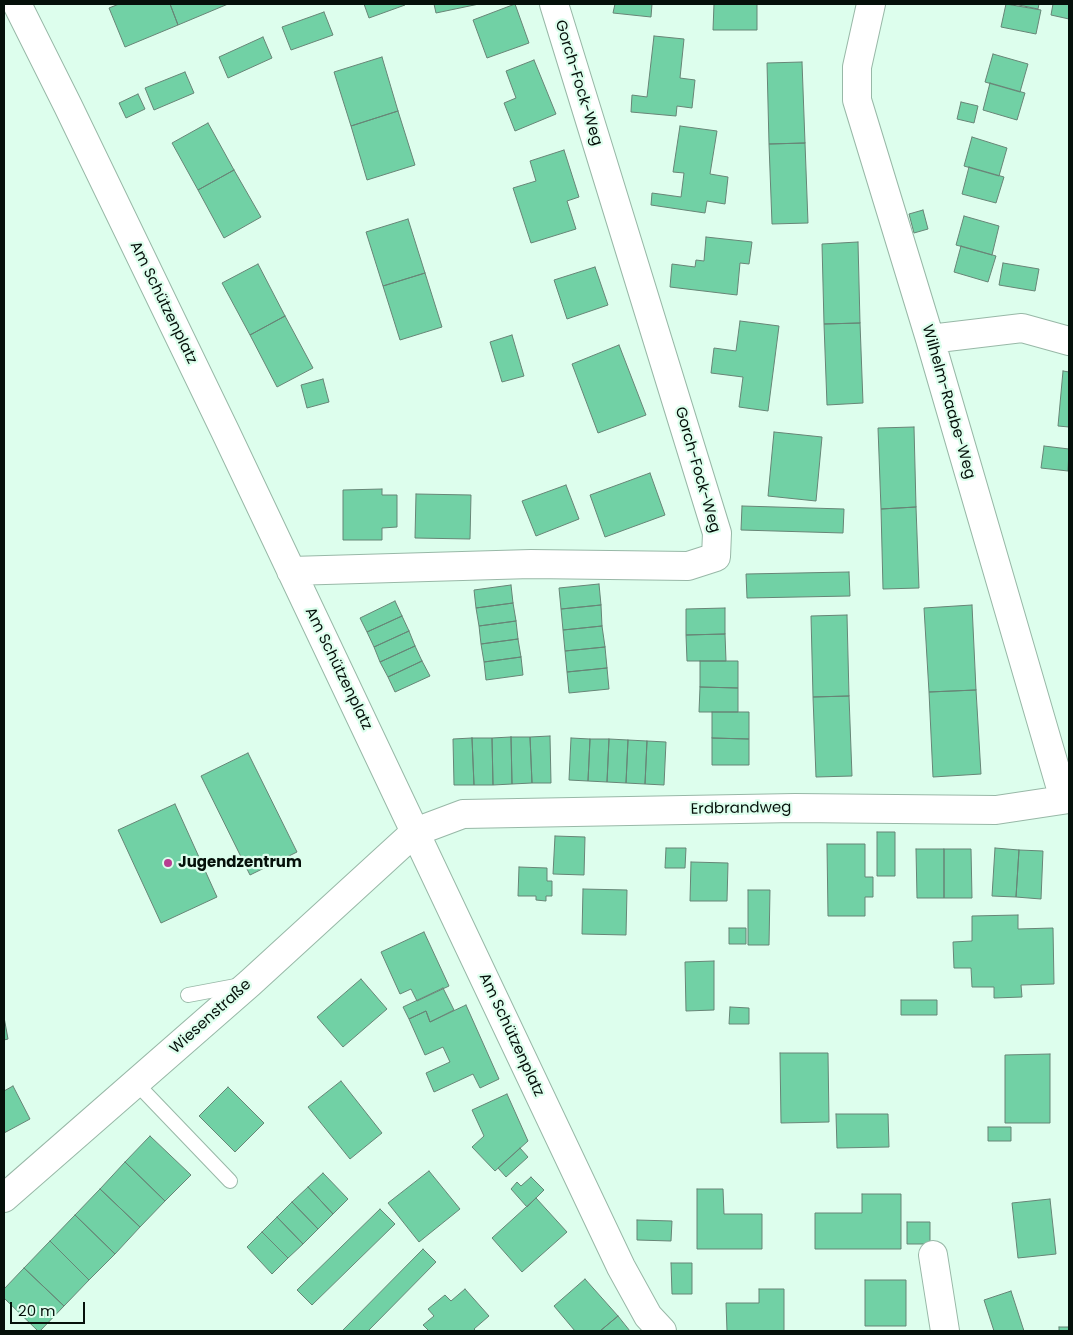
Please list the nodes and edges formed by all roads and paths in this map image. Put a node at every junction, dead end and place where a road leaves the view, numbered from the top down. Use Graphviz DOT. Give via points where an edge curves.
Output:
graph roads {
  1 [pos="17,4"];
  2 [pos="554,4"];
  3 [pos="871,4"];
  4 [pos="930,339"];
  5 [pos="1069,341"];
  6 [pos="291,571"];
  7 [pos="1066,799"];
  8 [pos="416,832"];
  9 [pos="250,983"];
  10 [pos="188,995"];
  11 [pos="136,1084"];
  12 [pos="230,1181"];
  13 [pos="4,1198"];
  14 [pos="933,1255"];
  15 [pos="662,1331"];
  16 [pos="945,1331"];
  1 -- 6 [label="street, Am Schützenplatz"];
  2 -- 6 [label="street, Gorch-Fock-Weg" via="717,533 716,557 688,566 531,564"];
  3 -- 4 [label="street, Wilhelm-Raabe-Weg" via="857,67 857,100"];
  4 -- 5 [label="street" via="1022,328"];
  4 -- 7 [label="street, Wilhelm-Raabe-Weg"];
  6 -- 8 [label="street, Am Schützenplatz"];
  7 -- 8 [label="street, Erdbrandweg" via="996,810 795,808 463,814"];
  8 -- 9 [label="street, Wiesenstraße"];
  8 -- 15 [label="street, Am Schützenplatz" via="621,1268 648,1316"];
  9 -- 10 [label="lane"];
  9 -- 11 [label="street, Wiesenstraße"];
  11 -- 12 [label="lane"];
  11 -- 13 [label="street, Wiesenstraße"];
  14 -- 16 [label="street"];
}
